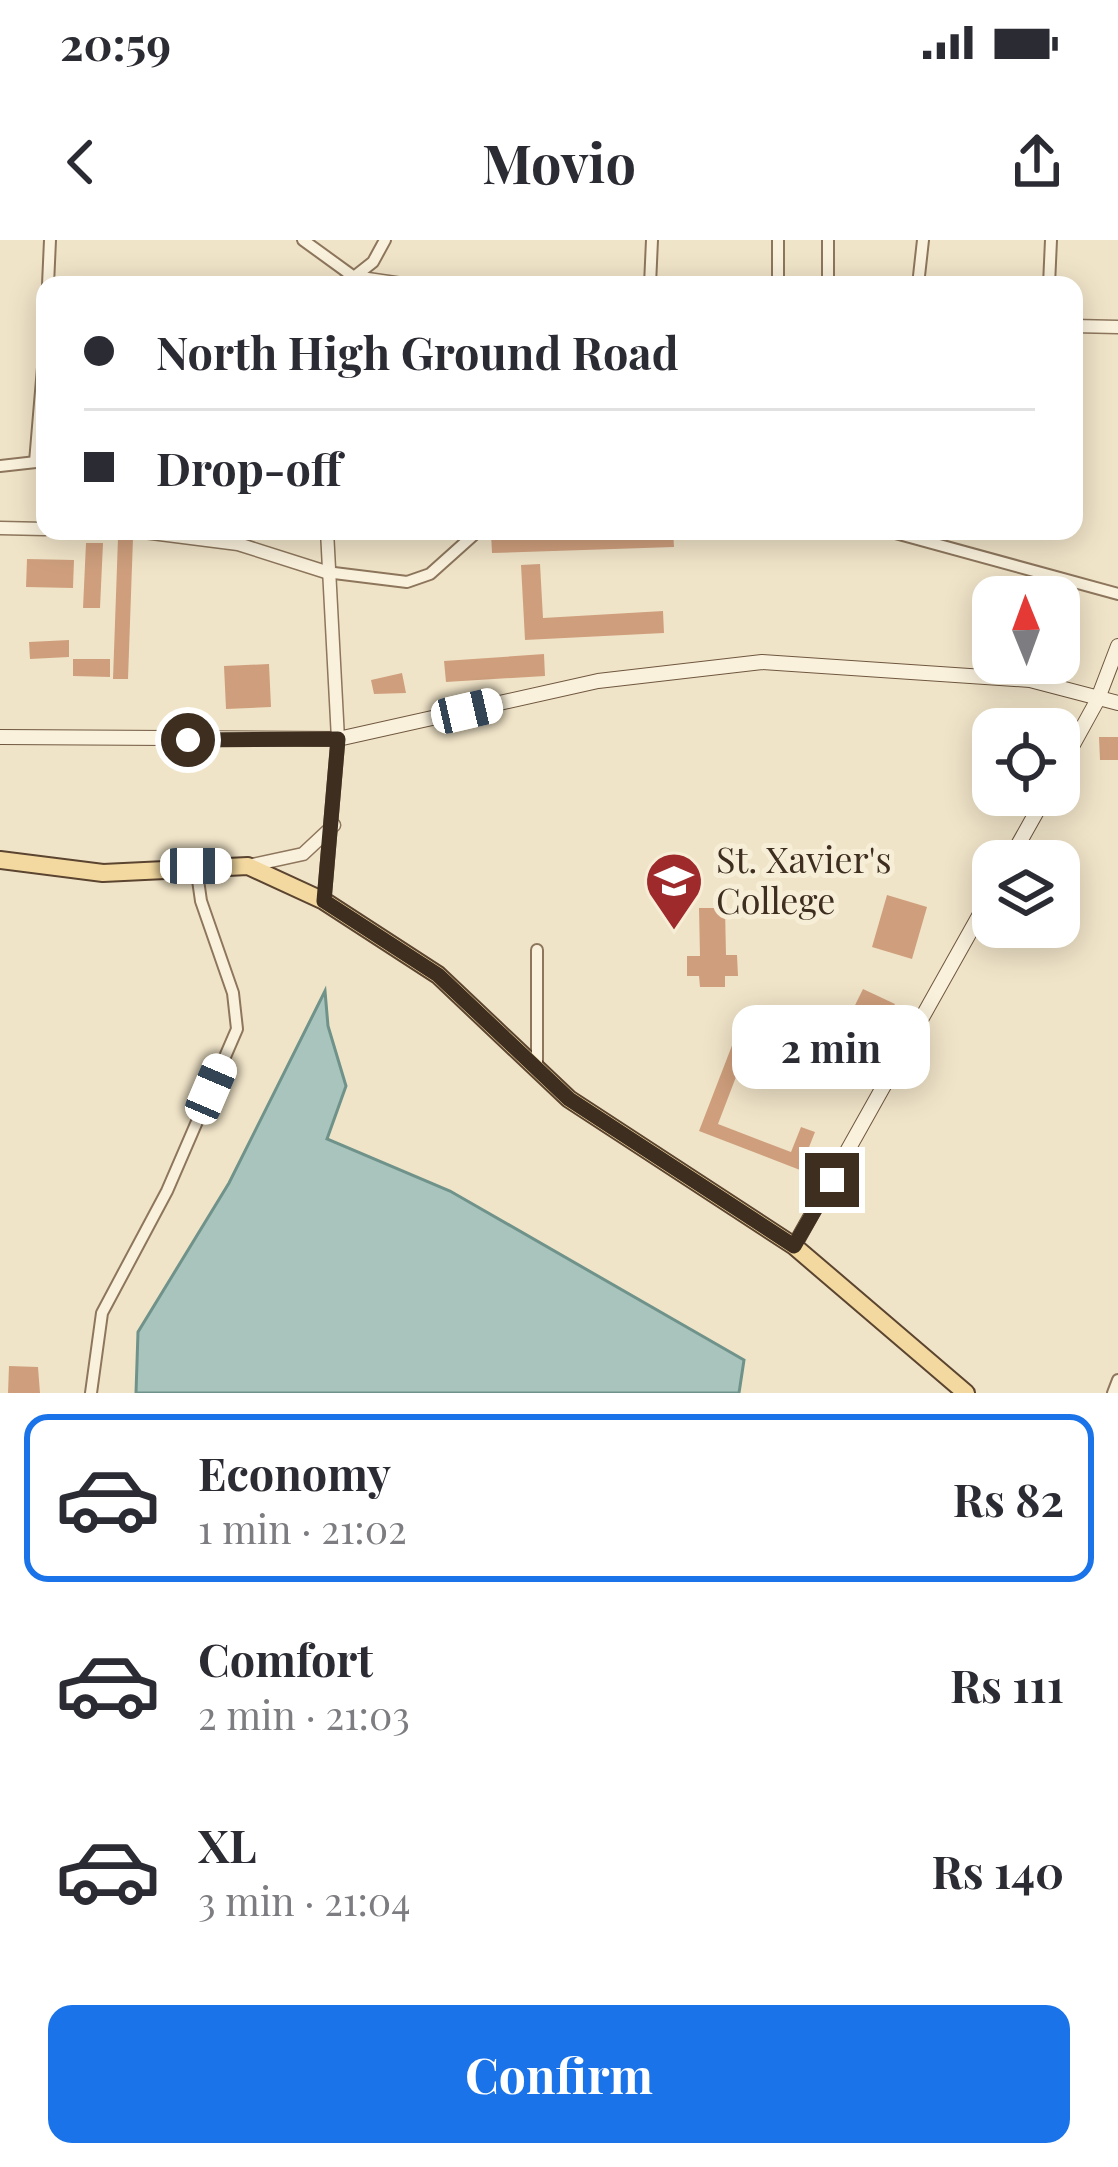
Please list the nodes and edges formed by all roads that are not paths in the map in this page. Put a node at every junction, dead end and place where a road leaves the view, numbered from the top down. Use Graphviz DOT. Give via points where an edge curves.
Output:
graph roads {
  1 [pos="50,240"];
  2 [pos="303,240"];
  3 [pos="385,240"];
  4 [pos="652,240"];
  5 [pos="778,240"];
  6 [pos="828,240"];
  7 [pos="923,240"];
  8 [pos="1051,240"];
  9 [pos="48,276"];
  10 [pos="353,276"];
  11 [pos="355,276"];
  12 [pos="650,276"];
  13 [pos="778,276"];
  14 [pos="827,276"];
  15 [pos="919,276"];
  16 [pos="1049,276"];
  17 [pos="1083,326"];
  18 [pos="1118,327"];
  19 [pos="36,462"];
  20 [pos="0,466"];
  21 [pos="0,528"];
  22 [pos="36,529"];
  23 [pos="207,540"];
  24 [pos="327,540"];
  25 [pos="468,540"];
  26 [pos="921,540"];
  27 [pos="326,572"];
  28 [pos="1118,593"];
  29 [pos="1118,646"];
  30 [pos="1097,701"];
  31 [pos="1118,703"];
  32 [pos="1080,732"];
  33 [pos="0,737"];
  34 [pos="338,739"];
  35 [pos="334,824"];
  36 [pos="0,860"];
  37 [pos="196,866"];
  38 [pos="248,866"];
  39 [pos="324,901"];
  40 [pos="972,928"];
  41 [pos="537,950"];
  42 [pos="536,1070"];
  43 [pos="794,1246"];
  44 [pos="1118,1380"];
  45 [pos="91,1393"];
  46 [pos="966,1393"];
  47 [pos="1112,1393"];
  1 -- 9 [label="street"];
  2 -- 10 [label="street"];
  3 -- 11 [label="street"];
  4 -- 12 [label="street"];
  5 -- 13 [label="street"];
  6 -- 14 [label="street"];
  7 -- 15 [label="street"];
  8 -- 16 [label="street"];
  17 -- 18 [label="street"];
  19 -- 20 [label="street"];
  21 -- 22 [label="street"];
  23 -- 27 [label="street"];
  24 -- 27 [label="street"];
  25 -- 27 [label="street" via="430,574 407,582"];
  26 -- 28 [label="street"];
  27 -- 34 [label="street"];
  29 -- 30 [label="main road"];
  30 -- 31 [label="main road"];
  30 -- 32 [label="main road"];
  30 -- 34 [label="main road" via="1030,680 940,670 709,664"];
  33 -- 34 [label="main road"];
  34 -- 35 [label="street"];
  35 -- 38 [label="street" via="303,854"];
  35 -- 39 [label="street"];
  36 -- 37 [label="main road" via="103,873"];
  37 -- 38 [label="main road"];
  37 -- 45 [label="street" via="237,1029 167,1191 102,1313"];
  38 -- 39 [label="main road"];
  39 -- 42 [label="main road" via="438,975"];
  40 -- 43 [label="main road"];
  41 -- 42 [label="street"];
  42 -- 43 [label="main road"];
  43 -- 46 [label="main road"];
  44 -- 47 [label="street"];
}
